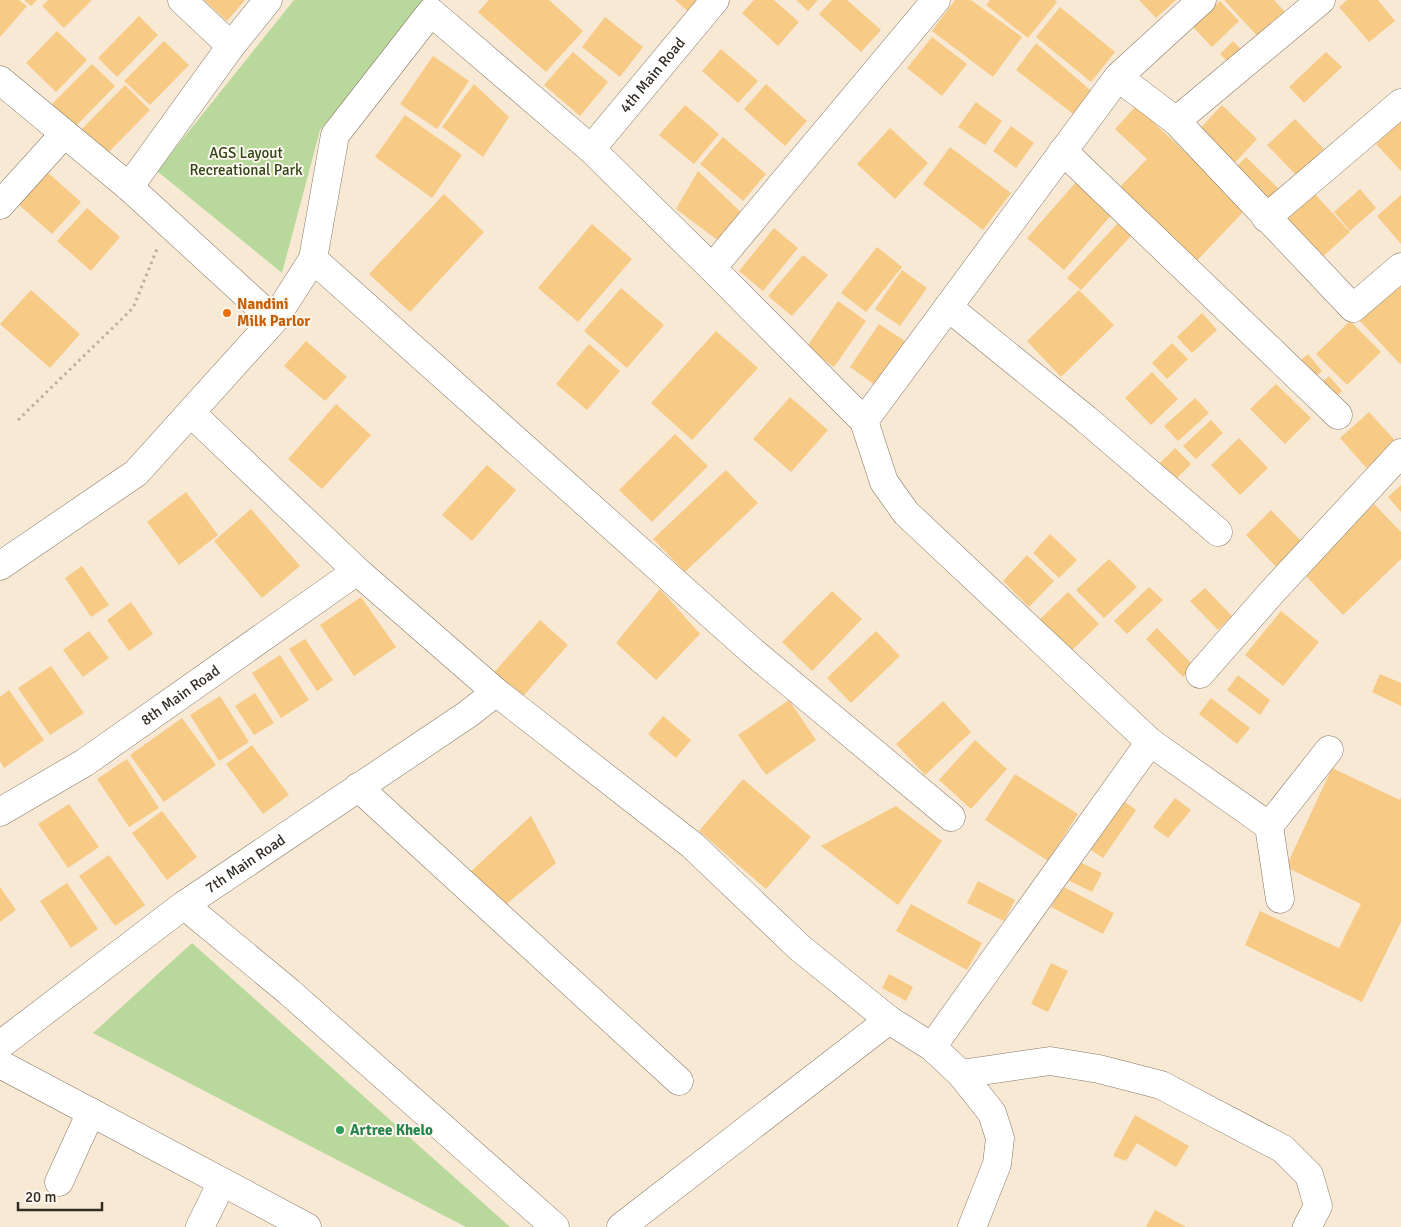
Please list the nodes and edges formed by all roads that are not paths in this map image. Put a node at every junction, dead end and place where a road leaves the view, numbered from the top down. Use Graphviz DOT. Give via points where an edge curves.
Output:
graph roads {
  1 [pos="182,0"];
  2 [pos="268,0"];
  3 [pos="715,0"];
  4 [pos="936,0"];
  5 [pos="1202,0"];
  6 [pos="1321,0"];
  7 [pos="436,6"];
  8 [pos="231,46"];
  9 [pos="1118,77"];
  10 [pos="0,80"];
  11 [pos="1401,103"];
  12 [pos="1176,121"];
  13 [pos="64,134"];
  14 [pos="590,149"];
  15 [pos="1063,151"];
  16 [pos="129,186"];
  17 [pos="0,205"];
  18 [pos="1266,218"];
  19 [pos="313,259"];
  20 [pos="1401,266"];
  21 [pos="712,268"];
  22 [pos="948,307"];
  23 [pos="274,320"];
  24 [pos="191,413"];
  25 [pos="1338,415"];
  26 [pos="864,421"];
  27 [pos="1401,452"];
  28 [pos="1218,532"];
  29 [pos="0,566"];
  30 [pos="357,572"];
  31 [pos="1200,674"];
  32 [pos="496,692"];
  33 [pos="1150,742"];
  34 [pos="1330,750"];
  35 [pos="358,787"];
  36 [pos="0,812"];
  37 [pos="951,817"];
  38 [pos="1269,826"];
  39 [pos="1280,899"];
  40 [pos="184,905"];
  41 [pos="890,1020"];
  42 [pos="0,1045"];
  43 [pos="932,1048"];
  44 [pos="6,1074"];
  45 [pos="961,1074"];
  46 [pos="679,1081"];
  47 [pos="90,1112"];
  48 [pos="59,1182"];
  49 [pos="222,1182"];
  50 [pos="200,1227"];
  51 [pos="307,1227"];
  52 [pos="555,1227"];
  53 [pos="621,1227"];
  54 [pos="972,1227"];
  55 [pos="1307,1227"];
  1 -- 8 [label="street"];
  2 -- 8 [label="street"];
  3 -- 14 [label="street, 4th Main Road"];
  4 -- 21 [label="street"];
  5 -- 9 [label="street"];
  6 -- 12 [label="street"];
  7 -- 14 [label="street"];
  7 -- 19 [label="street" via="335,135"];
  8 -- 16 [label="street"];
  9 -- 12 [label="street"];
  9 -- 15 [label="street"];
  10 -- 13 [label="street"];
  11 -- 18 [label="street"];
  12 -- 18 [label="street"];
  13 -- 16 [label="street"];
  13 -- 17 [label="street"];
  14 -- 21 [label="street"];
  15 -- 22 [label="street"];
  15 -- 25 [label="street"];
  16 -- 23 [label="street"];
  18 -- 20 [label="street" via="1352,308"];
  19 -- 23 [label="street"];
  19 -- 37 [label="street" via="753,652"];
  21 -- 26 [label="street"];
  22 -- 26 [label="street"];
  22 -- 28 [label="street"];
  23 -- 24 [label="street"];
  24 -- 29 [label="street" via="136,473"];
  24 -- 30 [label="street"];
  26 -- 33 [label="street" via="884,482 906,513"];
  27 -- 31 [label="street"];
  30 -- 32 [label="street"];
  30 -- 36 [label="street, 8th Main Road" via="84,763"];
  32 -- 35 [label="street, 7th Main Road"];
  32 -- 41 [label="street" via="692,846 800,948"];
  33 -- 38 [label="street"];
  33 -- 43 [label="street"];
  34 -- 38 [label="street"];
  35 -- 40 [label="street, 7th Main Road"];
  35 -- 46 [label="street"];
  38 -- 39 [label="street"];
  40 -- 42 [label="street, 7th Main Road"];
  40 -- 52 [label="street" via="288,991"];
  41 -- 43 [label="street"];
  41 -- 53 [label="street"];
  43 -- 45 [label="street"];
  44 -- 47 [label="street"];
  45 -- 54 [label="street" via="992,1113 1000,1138 997,1164"];
  45 -- 55 [label="street" via="1050,1061 1099,1069 1161,1085 1283,1148 1310,1175 1318,1206"];
  47 -- 48 [label="street"];
  47 -- 49 [label="street"];
  49 -- 50 [label="street"];
  49 -- 51 [label="street"];
}
